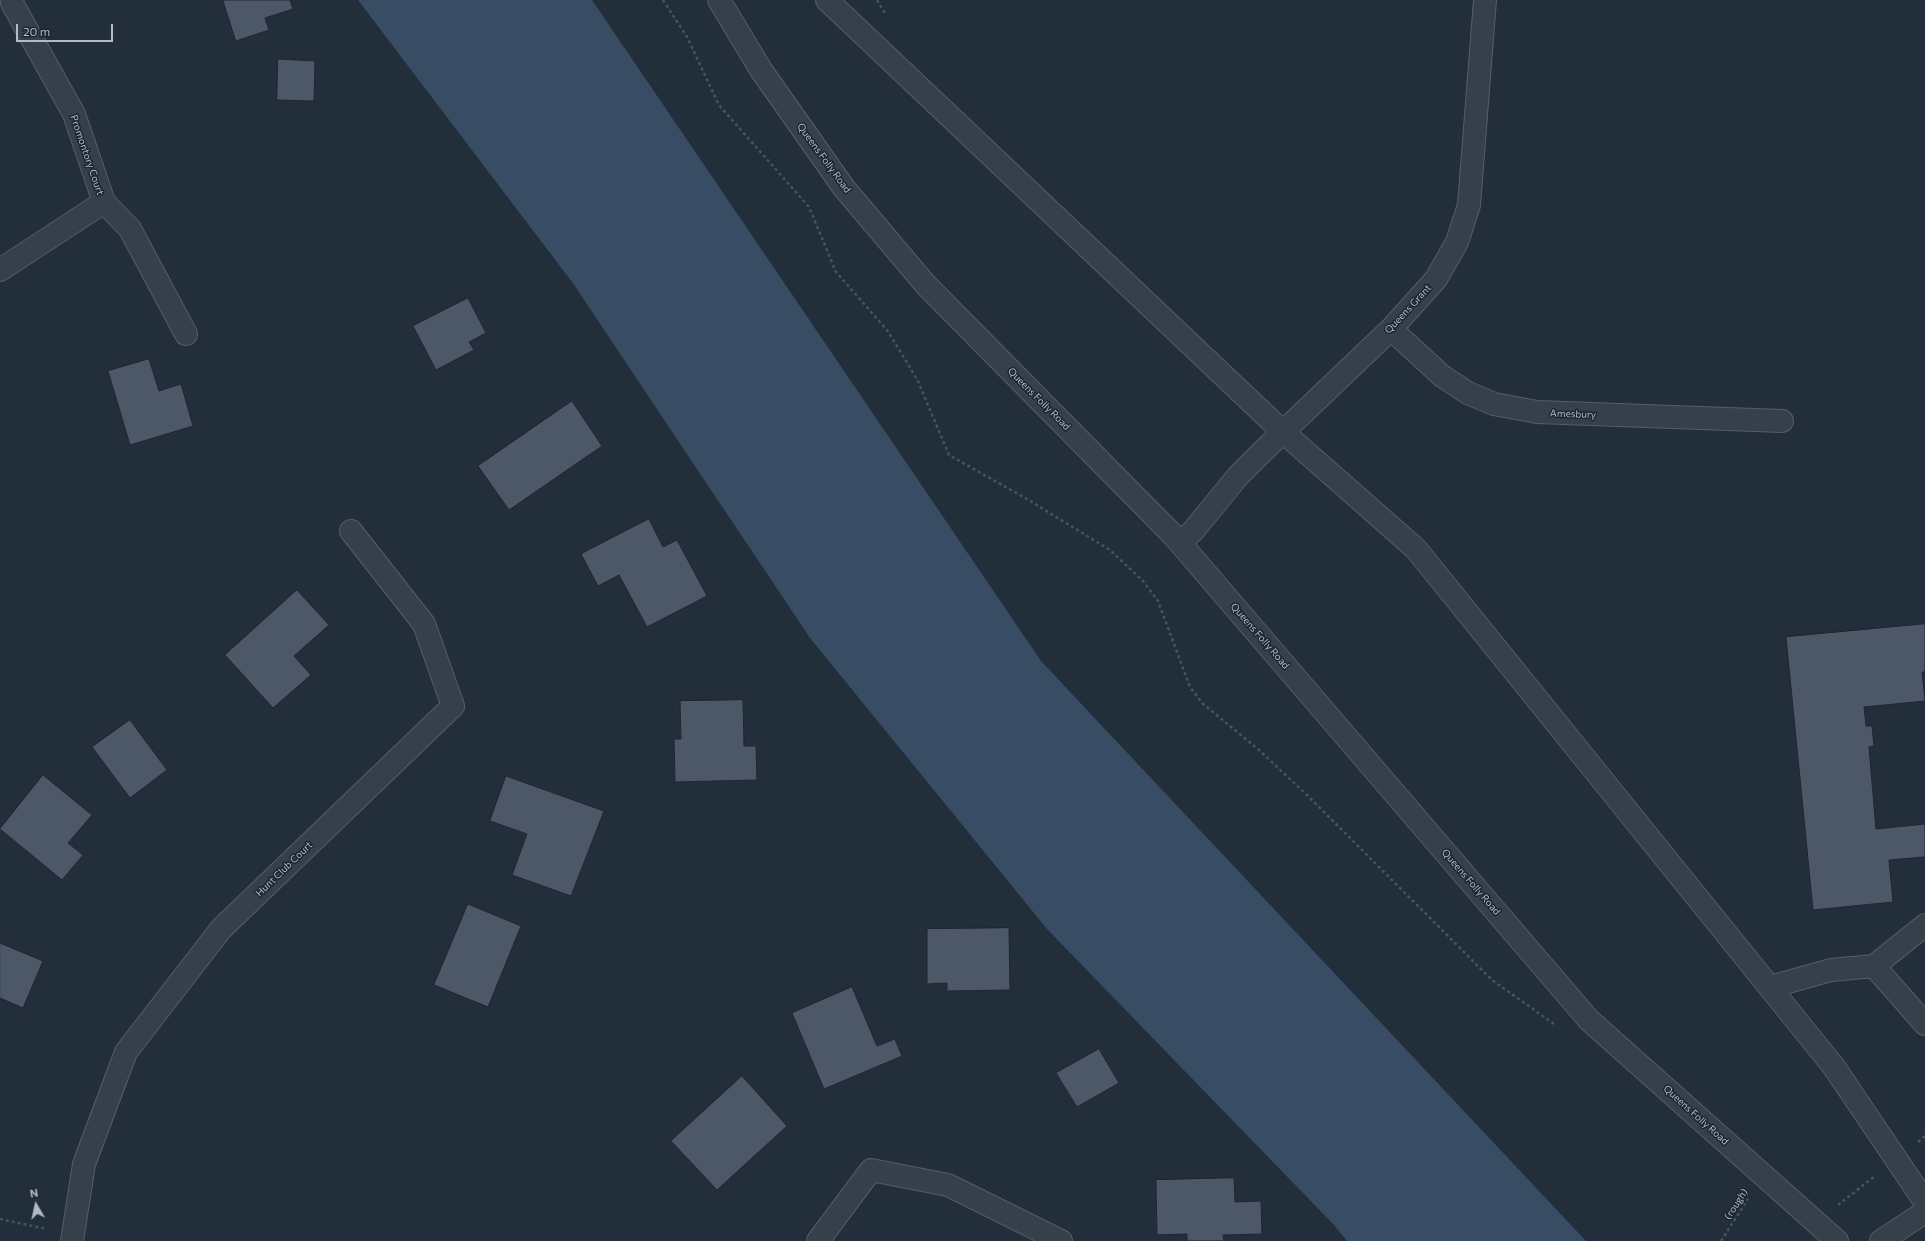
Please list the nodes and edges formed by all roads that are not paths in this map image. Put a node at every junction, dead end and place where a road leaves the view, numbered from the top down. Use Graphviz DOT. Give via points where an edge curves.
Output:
graph roads {
  1 [pos="719,0"];
  2 [pos="827,0"];
  3 [pos="1485,0"];
  4 [pos="12,3"];
  5 [pos="104,202"];
  6 [pos="0,270"];
  7 [pos="1391,329"];
  8 [pos="186,334"];
  9 [pos="1782,421"];
  10 [pos="1282,431"];
  11 [pos="351,531"];
  12 [pos="1180,543"];
  13 [pos="1925,925"];
  14 [pos="1874,966"];
  15 [pos="1770,987"];
  16 [pos="1925,1024"];
  17 [pos="1925,1202"];
  18 [pos="1925,1212"];
  19 [pos="72,1241"];
  20 [pos="818,1241"];
  21 [pos="1061,1241"];
  22 [pos="1837,1241"];
  23 [pos="1881,1241"];
  1 -- 12 [label="street, Queens Folly Road" via="761,70 844,188 926,285"];
  2 -- 10 [label="street"];
  3 -- 7 [label="street, Queens Grant" via="1469,205 1457,242 1436,279"];
  4 -- 5 [label="street, Promontory Court" via="74,114"];
  5 -- 6 [label="street, Promontory Court"];
  5 -- 8 [label="street, Promontory Court" via="130,229"];
  7 -- 9 [label="street, Amesbury" via="1442,376 1468,393 1494,404 1537,412"];
  7 -- 10 [label="street, Queens Grant"];
  10 -- 12 [label="street, Queens Grant" via="1238,476 1206,517"];
  10 -- 15 [label="street" via="1416,549"];
  11 -- 19 [label="street, Hunt Club Court" via="424,624 453,706 221,929 126,1052 84,1164"];
  12 -- 22 [label="street, Queens Folly Road" via="1589,1020"];
  13 -- 14 [label="street"];
  14 -- 15 [label="street" via="1831,970"];
  14 -- 16 [label="street"];
  15 -- 17 [label="street" via="1834,1067"];
  18 -- 23 [label="street"];
  20 -- 21 [label="street" via="871,1170 948,1185"];
}
